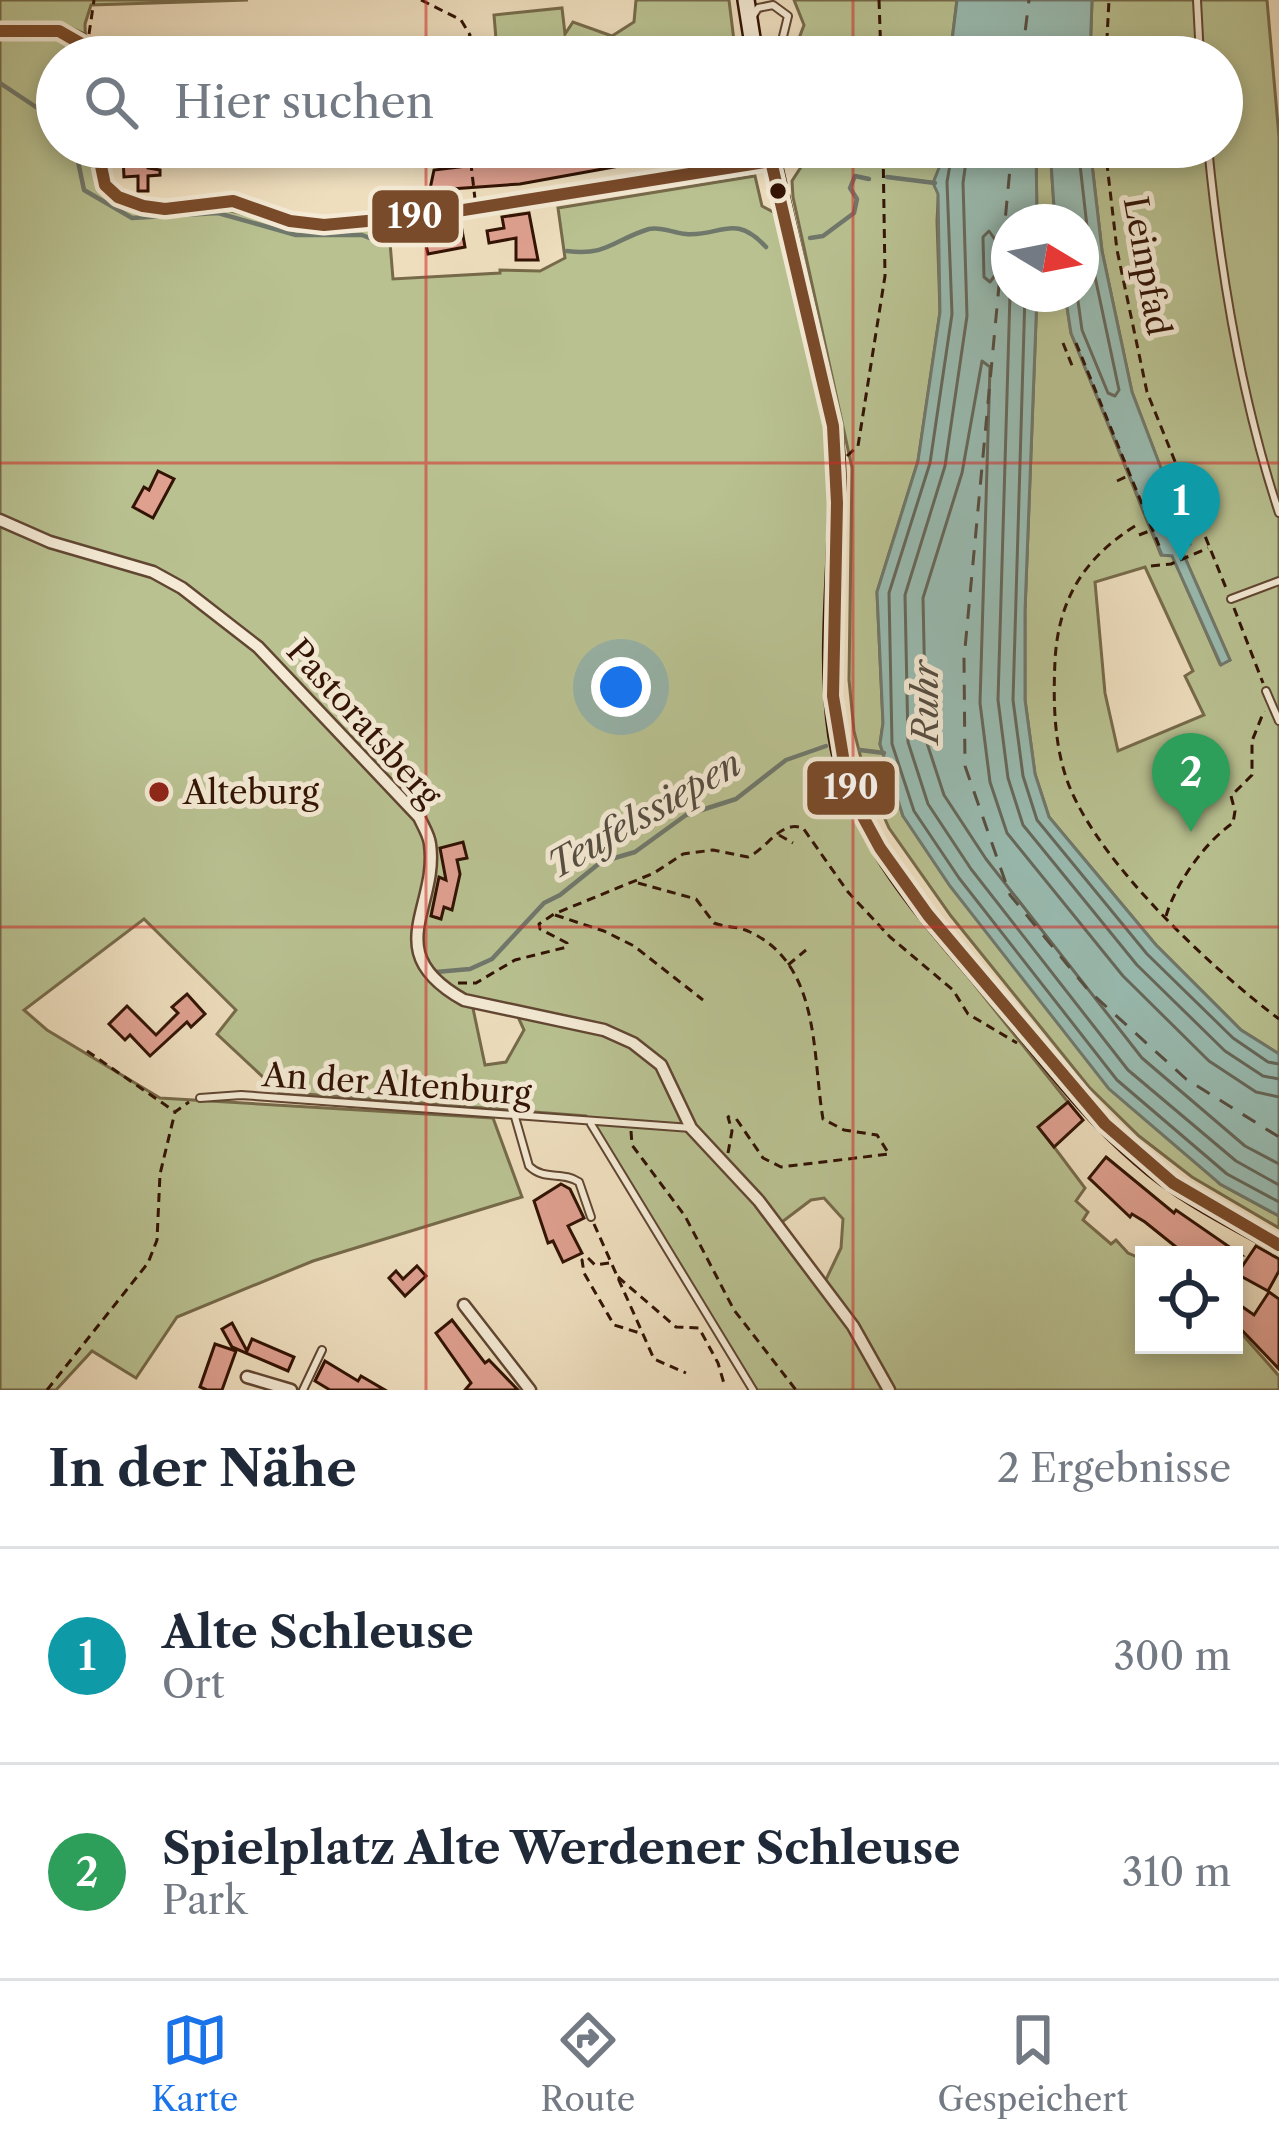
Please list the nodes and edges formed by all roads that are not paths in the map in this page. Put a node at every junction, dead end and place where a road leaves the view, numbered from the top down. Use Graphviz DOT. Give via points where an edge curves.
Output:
graph roads {
  1 [pos="746,0"];
  2 [pos="1197,0"];
  3 [pos="750,25"];
  4 [pos="0,31"];
  5 [pos="75,36"];
  6 [pos="752,36"];
  7 [pos="785,36"];
  8 [pos="1198,36"];
  9 [pos="100,168"];
  10 [pos="729,168"];
  11 [pos="774,168"];
  12 [pos="1211,168"];
  13 [pos="1279,513"];
  14 [pos="0,520"];
  15 [pos="1279,580"];
  16 [pos="1231,599"];
  17 [pos="1268,694"];
  18 [pos="1279,721"];
  19 [pos="200,1098"];
  20 [pos="515,1117"];
  21 [pos="592,1124"];
  22 [pos="691,1128"];
  23 [pos="591,1217"];
  24 [pos="1279,1245"];
  25 [pos="464,1305"];
  26 [pos="322,1350"];
  27 [pos="247,1377"];
  28 [pos="292,1390"];
  29 [pos="303,1390"];
  30 [pos="530,1390"];
  31 [pos="753,1390"];
  32 [pos="889,1390"];
  1 -- 3 [label="main road"];
  2 -- 8 [label="lane"];
  3 -- 6 [label="main road"];
  3 -- 7 [label="lane" via="758,8 773,5 789,23"];
  4 -- 5 [label="street"];
  9 -- 10 [label="street" via="109,190 142,206 233,201 324,224 477,209"];
  11 -- 24 [label="main road" via="837,458 831,656 837,733 874,838 1112,1132 1144,1162"];
  12 -- 13 [label="lane" via="1244,384"];
  14 -- 22 [label="street, Pastoratsberg" via="163,576 258,647 419,817 430,841 415,934 425,966 464,1000 563,1018 633,1043 661,1065"];
  15 -- 16 [label="lane"];
  17 -- 18 [label="lane"];
  19 -- 20 [label="lane, An der Altenburg"];
  20 -- 21 [label="lane, An der Altenburg"];
  20 -- 23 [label="lane" via="529,1166 579,1182"];
  21 -- 22 [label="lane, An der Altenburg"];
  21 -- 31 [label="lane"];
  22 -- 32 [label="street, Pastoratsberg" via="853,1326"];
  25 -- 30 [label="street"];
  26 -- 29 [label="lane"];
  27 -- 28 [label="street"];
}
